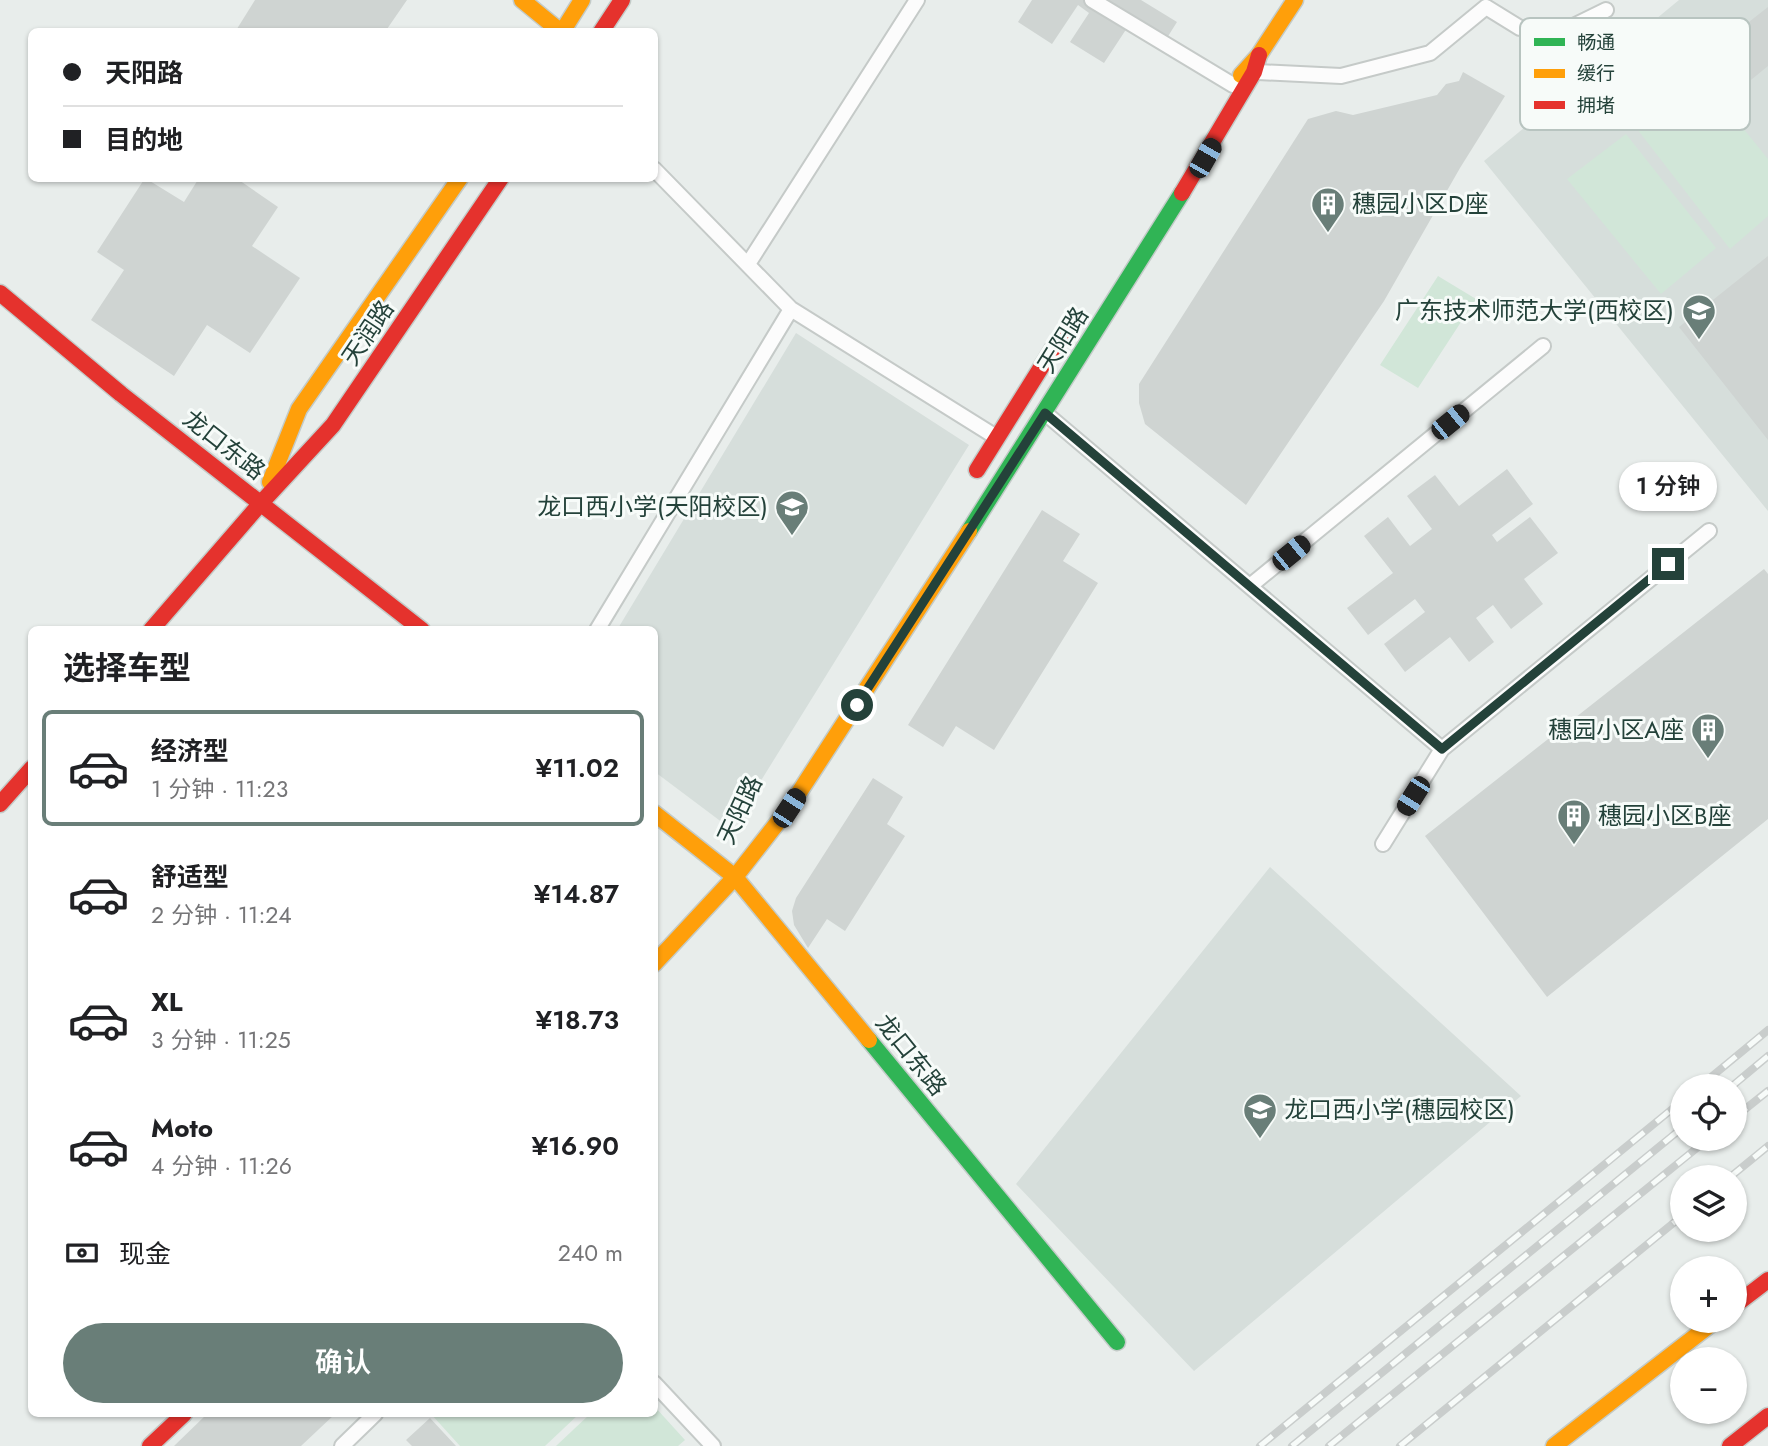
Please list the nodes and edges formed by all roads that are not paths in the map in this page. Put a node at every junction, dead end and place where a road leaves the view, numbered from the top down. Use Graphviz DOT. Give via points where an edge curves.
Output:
graph roads {
  1 [pos="522,0"];
  2 [pos="582,0"];
  3 [pos="621,0"];
  4 [pos="917,0"];
  5 [pos="1092,0"];
  6 [pos="1295,0"];
  7 [pos="1488,3"];
  8 [pos="1606,10"];
  9 [pos="1590,18"];
  10 [pos="557,28"];
  11 [pos="564,28"];
  12 [pos="604,28"];
  13 [pos="1520,28"];
  14 [pos="1259,55"];
  15 [pos="1254,72"];
  16 [pos="1233,85"];
  17 [pos="1216,105"];
  18 [pos="658,173"];
  19 [pos="457,182"];
  20 [pos="498,182"];
  21 [pos="748,264"];
  22 [pos="0,293"];
  23 [pos="791,309"];
  24 [pos="1068,325"];
  25 [pos="1543,346"];
  26 [pos="1045,413"];
  27 [pos="997,438"];
  28 [pos="970,480"];
  29 [pos="261,503"];
  30 [pos="1709,531"];
  31 [pos="1250,586"];
  32 [pos="154,626"];
  33 [pos="417,626"];
  34 [pos="599,626"];
  35 [pos="1442,749"];
  36 [pos="28,772"];
  37 [pos="0,804"];
  38 [pos="658,816"];
  39 [pos="758,819"];
  40 [pos="1383,844"];
  41 [pos="735,877"];
  42 [pos="658,960"];
  43 [pos="1768,1280"];
  44 [pos="1747,1296"];
  45 [pos="1700,1333"];
  46 [pos="1117,1342"];
  47 [pos="658,1387"];
  48 [pos="1768,1416"];
  49 [pos="181,1417"];
  50 [pos="372,1417"];
  51 [pos="150,1446"];
  52 [pos="342,1446"];
  53 [pos="713,1446"];
  54 [pos="1554,1446"];
  55 [pos="1730,1446"];
  1 -- 10 [label="main road"];
  2 -- 11 [label="main road"];
  3 -- 12 [label="main road"];
  4 -- 21 [label="lane"];
  5 -- 16 [label="lane"];
  6 -- 14 [label="main road, 天阳路"];
  7 -- 13 [label="lane"];
  7 -- 15 [label="lane" via="1430,53 1341,76"];
  8 -- 9 [label="lane"];
  14 -- 15 [label="main road, 天阳路"];
  14 -- 16 [label="main road, 天阳路"];
  15 -- 26 [label="main road, 天阳路"];
  16 -- 17 [label="main road, 天阳路"];
  18 -- 21 [label="lane"];
  19 -- 29 [label="main road, 天润路" via="299,409"];
  20 -- 29 [label="main road, 天润路" via="333,425"];
  21 -- 23 [label="lane"];
  22 -- 29 [label="main road, 龙口东路"];
  23 -- 27 [label="lane"];
  23 -- 34 [label="lane"];
  24 -- 27 [label="main road, 天阳路"];
  25 -- 31 [label="lane"];
  26 -- 31 [label="lane"];
  26 -- 41 [label="main road, 天阳路" via="789,808"];
  27 -- 28 [label="main road, 天阳路"];
  29 -- 32 [label="main road, 天润路"];
  29 -- 33 [label="main road, 龙口东路"];
  30 -- 35 [label="lane"];
  31 -- 35 [label="lane"];
  35 -- 40 [label="lane"];
  36 -- 37 [label="main road"];
  38 -- 41 [label="main road, 龙口东路"];
  39 -- 41 [label="main road, 天阳路"];
  41 -- 42 [label="main road"];
  41 -- 46 [label="main road, 龙口东路"];
  43 -- 44 [label="main road"];
  45 -- 54 [label="main road"];
  47 -- 53 [label="lane"];
  48 -- 55 [label="main road"];
  49 -- 51 [label="main road"];
  50 -- 52 [label="lane"];
}
